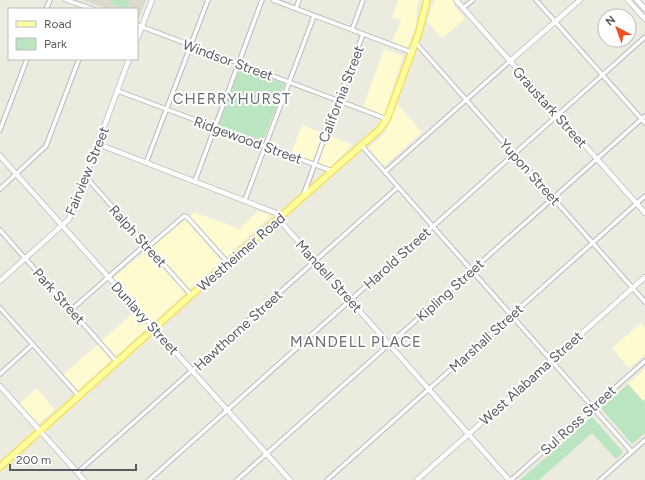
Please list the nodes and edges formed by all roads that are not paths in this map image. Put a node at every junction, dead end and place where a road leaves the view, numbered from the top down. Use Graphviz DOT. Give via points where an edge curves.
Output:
graph roads {
  1 [pos="66,0"];
  2 [pos="152,0"];
  3 [pos="208,0"];
  4 [pos="262,0"];
  5 [pos="273,0"];
  6 [pos="299,0"];
  7 [pos="363,0"];
  8 [pos="427,0"];
  9 [pos="473,0"];
  10 [pos="536,0"];
  11 [pos="580,0"];
  12 [pos="628,0"];
  13 [pos="637,0"];
  14 [pos="458,1"];
  15 [pos="90,8"];
  16 [pos="463,8"];
  17 [pos="296,9"];
  18 [pos="645,9"];
  19 [pos="314,16"];
  20 [pos="645,19"];
  21 [pos="555,22"];
  22 [pos="139,26"];
  23 [pos="352,30"];
  24 [pos="363,34"];
  25 [pos="645,37"];
  26 [pos="415,42"];
  27 [pos="190,45"];
  28 [pos="411,52"];
  29 [pos="27,60"];
  30 [pos="79,60"];
  31 [pos="130,60"];
  32 [pos="510,61"];
  33 [pos="239,64"];
  34 [pos="602,75"];
  35 [pos="289,82"];
  36 [pos="118,91"];
  37 [pos="339,101"];
  38 [pos="466,101"];
  39 [pos="166,109"];
  40 [pos="558,115"];
  41 [pos="645,116"];
  42 [pos="387,119"];
  43 [pos="641,119"];
  44 [pos="645,123"];
  45 [pos="215,128"];
  46 [pos="0,130"];
  47 [pos="98,144"];
  48 [pos="265,146"];
  49 [pos="362,146"];
  50 [pos="514,154"];
  51 [pos="0,156"];
  52 [pos="597,159"];
  53 [pos="146,163"];
  54 [pos="314,164"];
  55 [pos="333,172"];
  56 [pos="385,172"];
  57 [pos="16,174"];
  58 [pos="86,177"];
  59 [pos="195,181"];
  60 [pos="398,187"];
  61 [pos="0,189"];
  62 [pos="645,196"];
  63 [pos="553,198"];
  64 [pos="302,199"];
  65 [pos="245,200"];
  66 [pos="636,203"];
  67 [pos="645,213"];
  68 [pos="279,219"];
  69 [pos="63,226"];
  70 [pos="433,226"];
  71 [pos="0,230"];
  72 [pos="593,243"];
  73 [pos="147,245"];
  74 [pos="25,259"];
  75 [pos="316,261"];
  76 [pos="228,263"];
  77 [pos="472,270"];
  78 [pos="108,277"];
  79 [pos="645,277"];
  80 [pos="0,281"];
  81 [pos="632,288"];
  82 [pos="191,295"];
  83 [pos="350,300"];
  84 [pos="645,302"];
  85 [pos="0,308"];
  86 [pos="71,310"];
  87 [pos="512,315"];
  88 [pos="154,328"];
  89 [pos="33,344"];
  90 [pos="390,344"];
  91 [pos="551,360"];
  92 [pos="645,361"];
  93 [pos="117,362"];
  94 [pos="192,371"];
  95 [pos="0,374"];
  96 [pos="0,386"];
  97 [pos="429,389"];
  98 [pos="79,396"];
  99 [pos="593,407"];
  100 [pos="227,410"];
  101 [pos="41,431"];
  102 [pos="468,434"];
  103 [pos="645,440"];
  104 [pos="632,452"];
  105 [pos="267,454"];
  106 [pos="1,465"];
  107 [pos="78,472"];
  108 [pos="84,480"];
  109 [pos="149,480"];
  110 [pos="237,480"];
  111 [pos="290,480"];
  112 [pos="327,480"];
  113 [pos="417,480"];
  114 [pos="510,480"];
  115 [pos="600,480"];
  1 -- 15 [label="street"];
  2 -- 22 [label="street"];
  3 -- 27 [label="street"];
  4 -- 33 [label="street"];
  5 -- 17 [label="street"];
  6 -- 17 [label="street"];
  7 -- 23 [label="street, California Street"];
  8 -- 26 [label="main road, Westheimer Road"];
  9 -- 16 [label="street"];
  10 -- 21 [label="street"];
  11 -- 21 [label="street"];
  12 -- 20 [label="street"];
  13 -- 18 [label="street"];
  14 -- 16 [label="street, Graustark Street"];
  16 -- 32 [label="street, Graustark Street"];
  17 -- 19 [label="street"];
  19 -- 23 [label="street"];
  19 -- 35 [label="street"];
  21 -- 32 [label="street"];
  21 -- 34 [label="street"];
  22 -- 27 [label="street, Windsor Street"];
  23 -- 24 [label="street"];
  24 -- 28 [label="street"];
  24 -- 37 [label="street, California Street"];
  25 -- 34 [label="street, Harold Street"];
  26 -- 28 [label="main road, Westheimer Road"];
  26 -- 38 [label="street, Yupon Street"];
  27 -- 33 [label="street, Windsor Street"];
  27 -- 39 [label="street"];
  28 -- 42 [label="main road, Westheimer Road"];
  29 -- 46 [label="street"];
  30 -- 57 [label="street" via="46,146"];
  31 -- 36 [label="street, Fairview Street"];
  32 -- 38 [label="street"];
  32 -- 40 [label="street, Graustark Street"];
  33 -- 35 [label="street, Windsor Street"];
  33 -- 45 [label="street"];
  34 -- 40 [label="street, Harold Street"];
  34 -- 43 [label="street"];
  35 -- 37 [label="street, Windsor Street"];
  35 -- 48 [label="street"];
  36 -- 39 [label="street, Ridgewood Street"];
  36 -- 47 [label="street, Fairview Street"];
  37 -- 42 [label="street, Windsor Street"];
  37 -- 54 [label="street, California Street"];
  38 -- 50 [label="street, Yupon Street"];
  38 -- 56 [label="street"];
  39 -- 45 [label="street, Ridgewood Street"];
  39 -- 53 [label="street"];
  40 -- 50 [label="street, Harold Street"];
  40 -- 52 [label="street, Graustark Street"];
  41 -- 43 [label="street, Kipling Street"];
  42 -- 49 [label="main road, Westheimer Road"];
  43 -- 44 [label="street"];
  43 -- 52 [label="street, Kipling Street"];
  45 -- 48 [label="street, Ridgewood Street"];
  45 -- 59 [label="street"];
  47 -- 53 [label="street, Mandell Street"];
  47 -- 58 [label="street, Fairview Street"];
  48 -- 54 [label="street, Ridgewood Street"];
  48 -- 65 [label="street"];
  49 -- 55 [label="main road, Westheimer Road"];
  49 -- 56 [label="street"];
  50 -- 63 [label="street, Yupon Street"];
  50 -- 70 [label="street, Harold Street"];
  51 -- 57 [label="street, Dunlavy Street"];
  52 -- 63 [label="street, Kipling Street"];
  52 -- 66 [label="street, Graustark Street"];
  53 -- 59 [label="street, Mandell Street"];
  54 -- 55 [label="street, Ridgewood Street"];
  54 -- 64 [label="street, California Street"];
  55 -- 64 [label="main road, Westheimer Road"];
  56 -- 60 [label="street"];
  57 -- 61 [label="street"];
  57 -- 69 [label="street, Dunlavy Street"];
  58 -- 69 [label="street, Fairview Street" via="74,208"];
  58 -- 73 [label="street, Ralph Street"];
  59 -- 65 [label="street, Mandell Street"];
  60 -- 70 [label="street"];
  60 -- 75 [label="street, Hawthorne Street"];
  62 -- 66 [label="street, Marshall Street"];
  63 -- 72 [label="street, Yupon Street"];
  63 -- 77 [label="street, Kipling Street"];
  64 -- 68 [label="main road, Westheimer Road"];
  65 -- 68 [label="street, Mandell Street" via="276,213"];
  66 -- 67 [label="street, Graustark Street"];
  66 -- 72 [label="street, Marshall Street"];
  68 -- 75 [label="street, Mandell Street"];
  68 -- 76 [label="main road, Westheimer Road"];
  69 -- 74 [label="street, Fairview Street"];
  69 -- 78 [label="street, Dunlavy Street"];
  70 -- 77 [label="street"];
  70 -- 83 [label="street, Harold Street"];
  71 -- 74 [label="street, Park Street"];
  72 -- 81 [label="street, Yupon Street"];
  72 -- 87 [label="street, Marshall Street"];
  73 -- 76 [label="street" via="181,217 187,217"];
  73 -- 78 [label="street"];
  73 -- 82 [label="street, Ralph Street"];
  74 -- 80 [label="street, Fairview Street"];
  74 -- 86 [label="street, Park Street"];
  75 -- 83 [label="street, Mandell Street"];
  75 -- 94 [label="street, Hawthorne Street"];
  76 -- 82 [label="main road, Westheimer Road"];
  77 -- 87 [label="street"];
  77 -- 90 [label="street, Kipling Street"];
  78 -- 86 [label="street"];
  78 -- 88 [label="street, Dunlavy Street"];
  79 -- 81 [label="street, West Alabama Street"];
  81 -- 84 [label="street, Yupon Street"];
  81 -- 91 [label="street, West Alabama Street"];
  82 -- 88 [label="main road, Westheimer Road"];
  83 -- 90 [label="street, Mandell Street"];
  83 -- 100 [label="street, Harold Street"];
  85 -- 89 [label="street"];
  86 -- 93 [label="street, Park Street"];
  87 -- 91 [label="street"];
  87 -- 97 [label="street, Marshall Street"];
  88 -- 93 [label="main road, Westheimer Road"];
  88 -- 94 [label="street, Dunlavy Street"];
  89 -- 95 [label="street"];
  89 -- 98 [label="street"];
  90 -- 97 [label="street, Mandell Street"];
  90 -- 105 [label="street, Kipling Street"];
  91 -- 99 [label="street"];
  91 -- 102 [label="street, West Alabama Street"];
  92 -- 99 [label="street, Sul Ross Street"];
  93 -- 98 [label="main road, Westheimer Road"];
  94 -- 100 [label="street, Dunlavy Street"];
  94 -- 107 [label="street, Hawthorne Street"];
  96 -- 101 [label="street"];
  97 -- 102 [label="street, Mandell Street"];
  97 -- 112 [label="street, Marshall Street"];
  98 -- 101 [label="main road, Westheimer Road"];
  99 -- 104 [label="street"];
  99 -- 114 [label="street, Sul Ross Street"];
  100 -- 105 [label="street, Dunlavy Street"];
  100 -- 109 [label="street, Harold Street"];
  101 -- 106 [label="main road, Westheimer Road"];
  101 -- 107 [label="street"];
  102 -- 113 [label="street, West Alabama Street"];
  102 -- 114 [label="street, Mandell Street"];
  103 -- 104 [label="street"];
  104 -- 115 [label="street"];
  105 -- 110 [label="street, Kipling Street"];
  105 -- 111 [label="street, Dunlavy Street"];
  107 -- 108 [label="street"];
}
